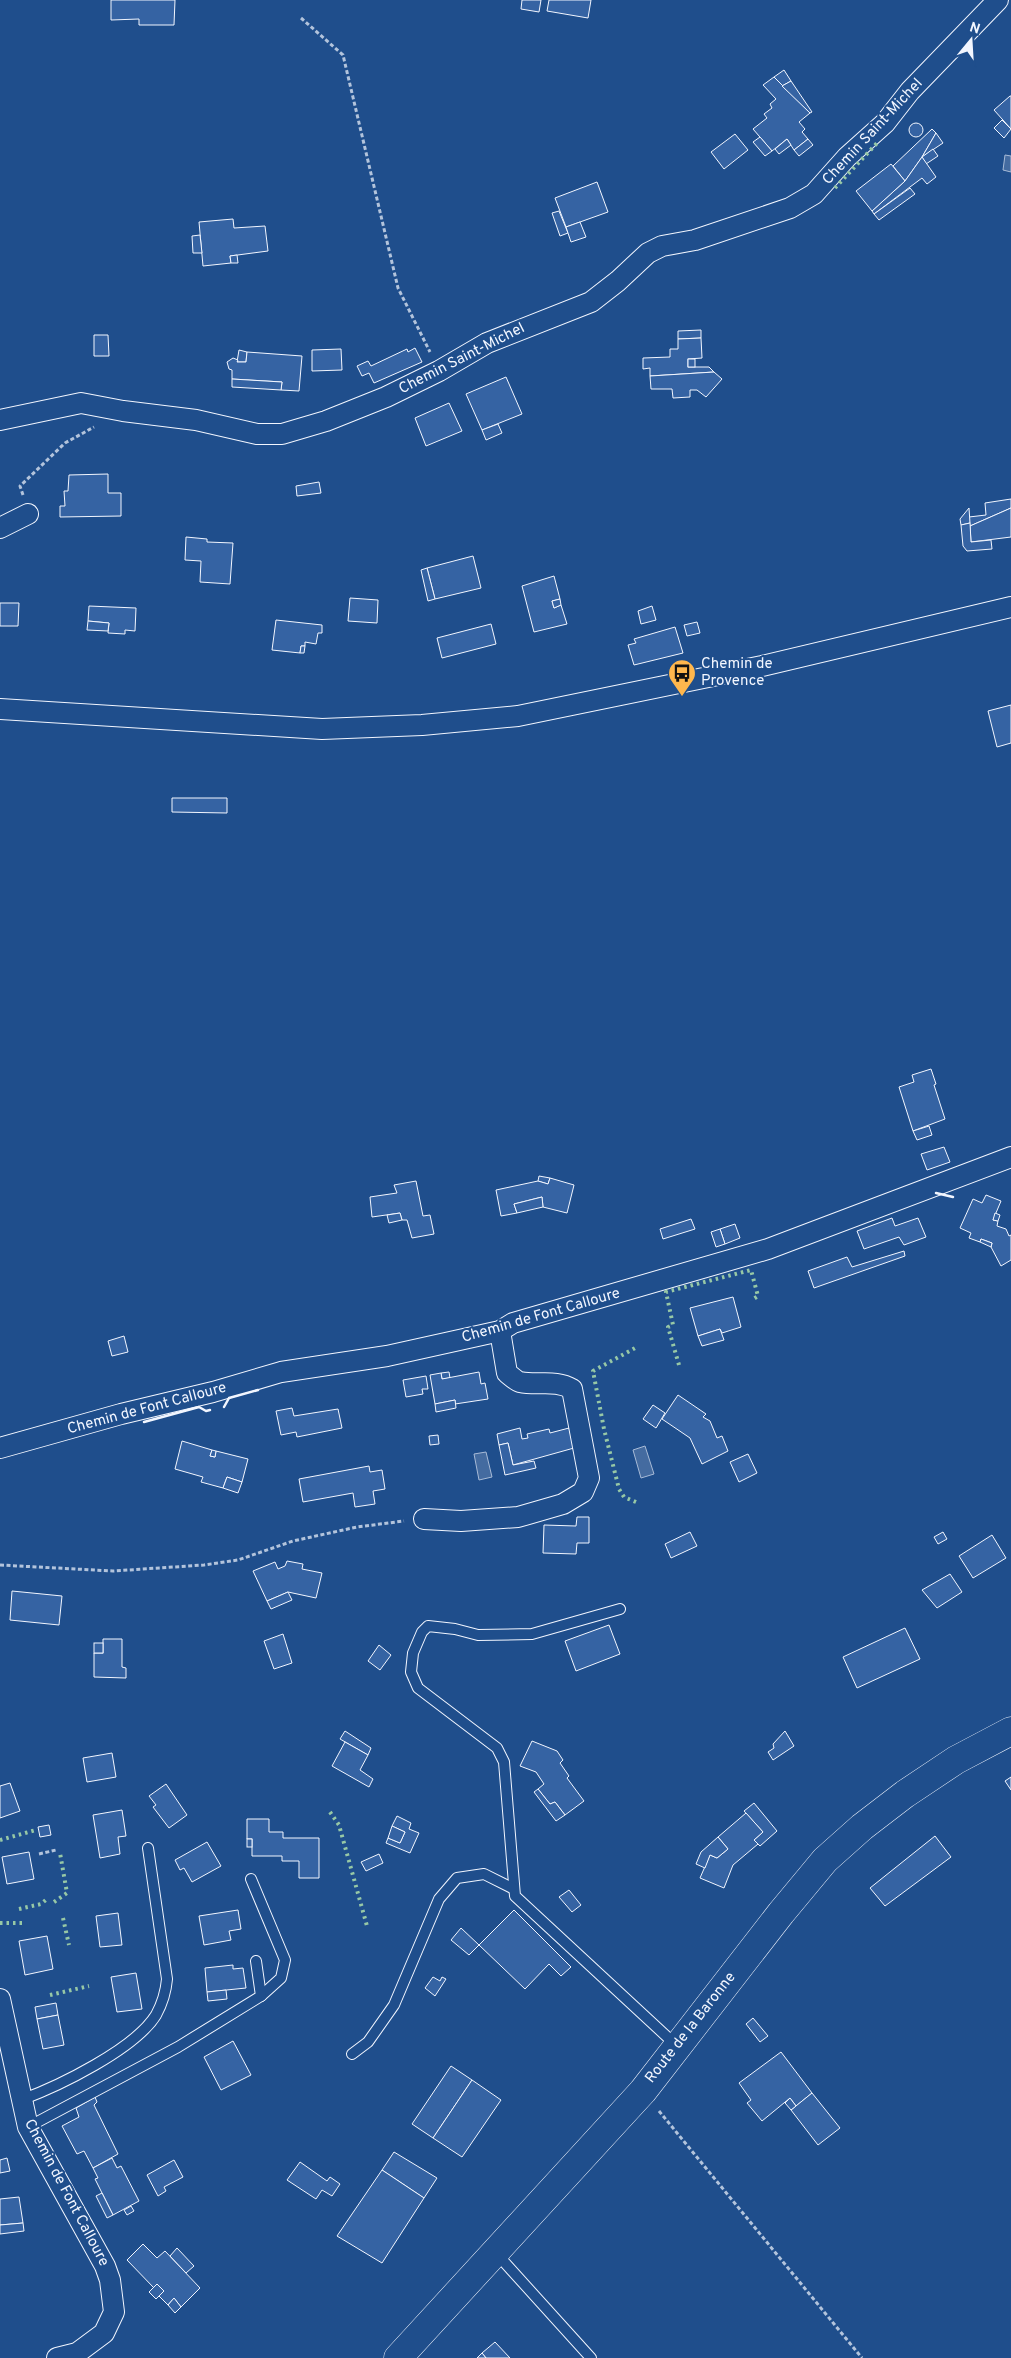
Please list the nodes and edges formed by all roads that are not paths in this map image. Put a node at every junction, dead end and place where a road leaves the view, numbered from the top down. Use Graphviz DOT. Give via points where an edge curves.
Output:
graph roads {
  1 [pos="998,0"];
  2 [pos="0,420"];
  3 [pos="28,514"];
  4 [pos="0,528"];
  5 [pos="1011,608"];
  6 [pos="0,709"];
  7 [pos="1011,1157"];
  8 [pos="500,1331"];
  9 [pos="0,1448"];
  10 [pos="424,1519"];
  11 [pos="620,1609"];
  12 [pos="1011,1731"];
  13 [pos="148,1848"];
  14 [pos="251,1879"];
  15 [pos="514,1890"];
  16 [pos="256,1961"];
  17 [pos="261,1996"];
  18 [pos="0,1999"];
  19 [pos="677,2046"];
  20 [pos="352,2054"];
  21 [pos="21,2100"];
  22 [pos="28,2126"];
  23 [pos="495,2252"];
  24 [pos="57,2358"];
  25 [pos="398,2358"];
  26 [pos="591,2358"];
  1 -- 2 [label="street, Chemin Saint-Michel" via="910,91 885,123 847,157 814,194 790,208 695,240 662,246 648,253 590,302 487,343 386,397 326,421 282,434 258,434 196,420 81,403"];
  3 -- 4 [label="street"];
  5 -- 6 [label="street" via="762,666 508,717 322,729"];
  7 -- 8 [label="street, Chemin de Font Calloure" via="768,1248 513,1323"];
  8 -- 9 [label="street, Chemin de Font Calloure" via="387,1356 281,1372"];
  8 -- 10 [label="street" via="507,1373 518,1382 564,1384 572,1389 589,1478 583,1492 563,1504 518,1517"];
  11 -- 15 [label="lane" via="532,1634 478,1635 428,1626 413,1653 411,1672 418,1688 497,1748 504,1762"];
  12 -- 19 [label="main road, Route de la Baronne" via="956,1760 905,1794 825,1860"];
  13 -- 21 [label="lane" via="167,1979 156,2016 128,2045 45,2091"];
  14 -- 17 [label="lane" via="285,1960 281,1978"];
  15 -- 19 [label="lane" via="515,1896"];
  15 -- 20 [label="lane" via="484,1874 457,1878 439,1900 394,2005 368,2042"];
  16 -- 17 [label="lane"];
  17 -- 22 [label="lane" via="178,2046"];
  18 -- 21 [label="street, Chemin de Font Calloure"];
  19 -- 23 [label="main road, Route de la Baronne" via="642,2091"];
  21 -- 22 [label="street, Chemin de Font Calloure"];
  22 -- 24 [label="street, Chemin de Font Calloure" via="101,2257 110,2280 114,2312 104,2333 77,2354"];
  23 -- 25 [label="main road, Route de la Baronne"];
  23 -- 26 [label="lane"];
}
